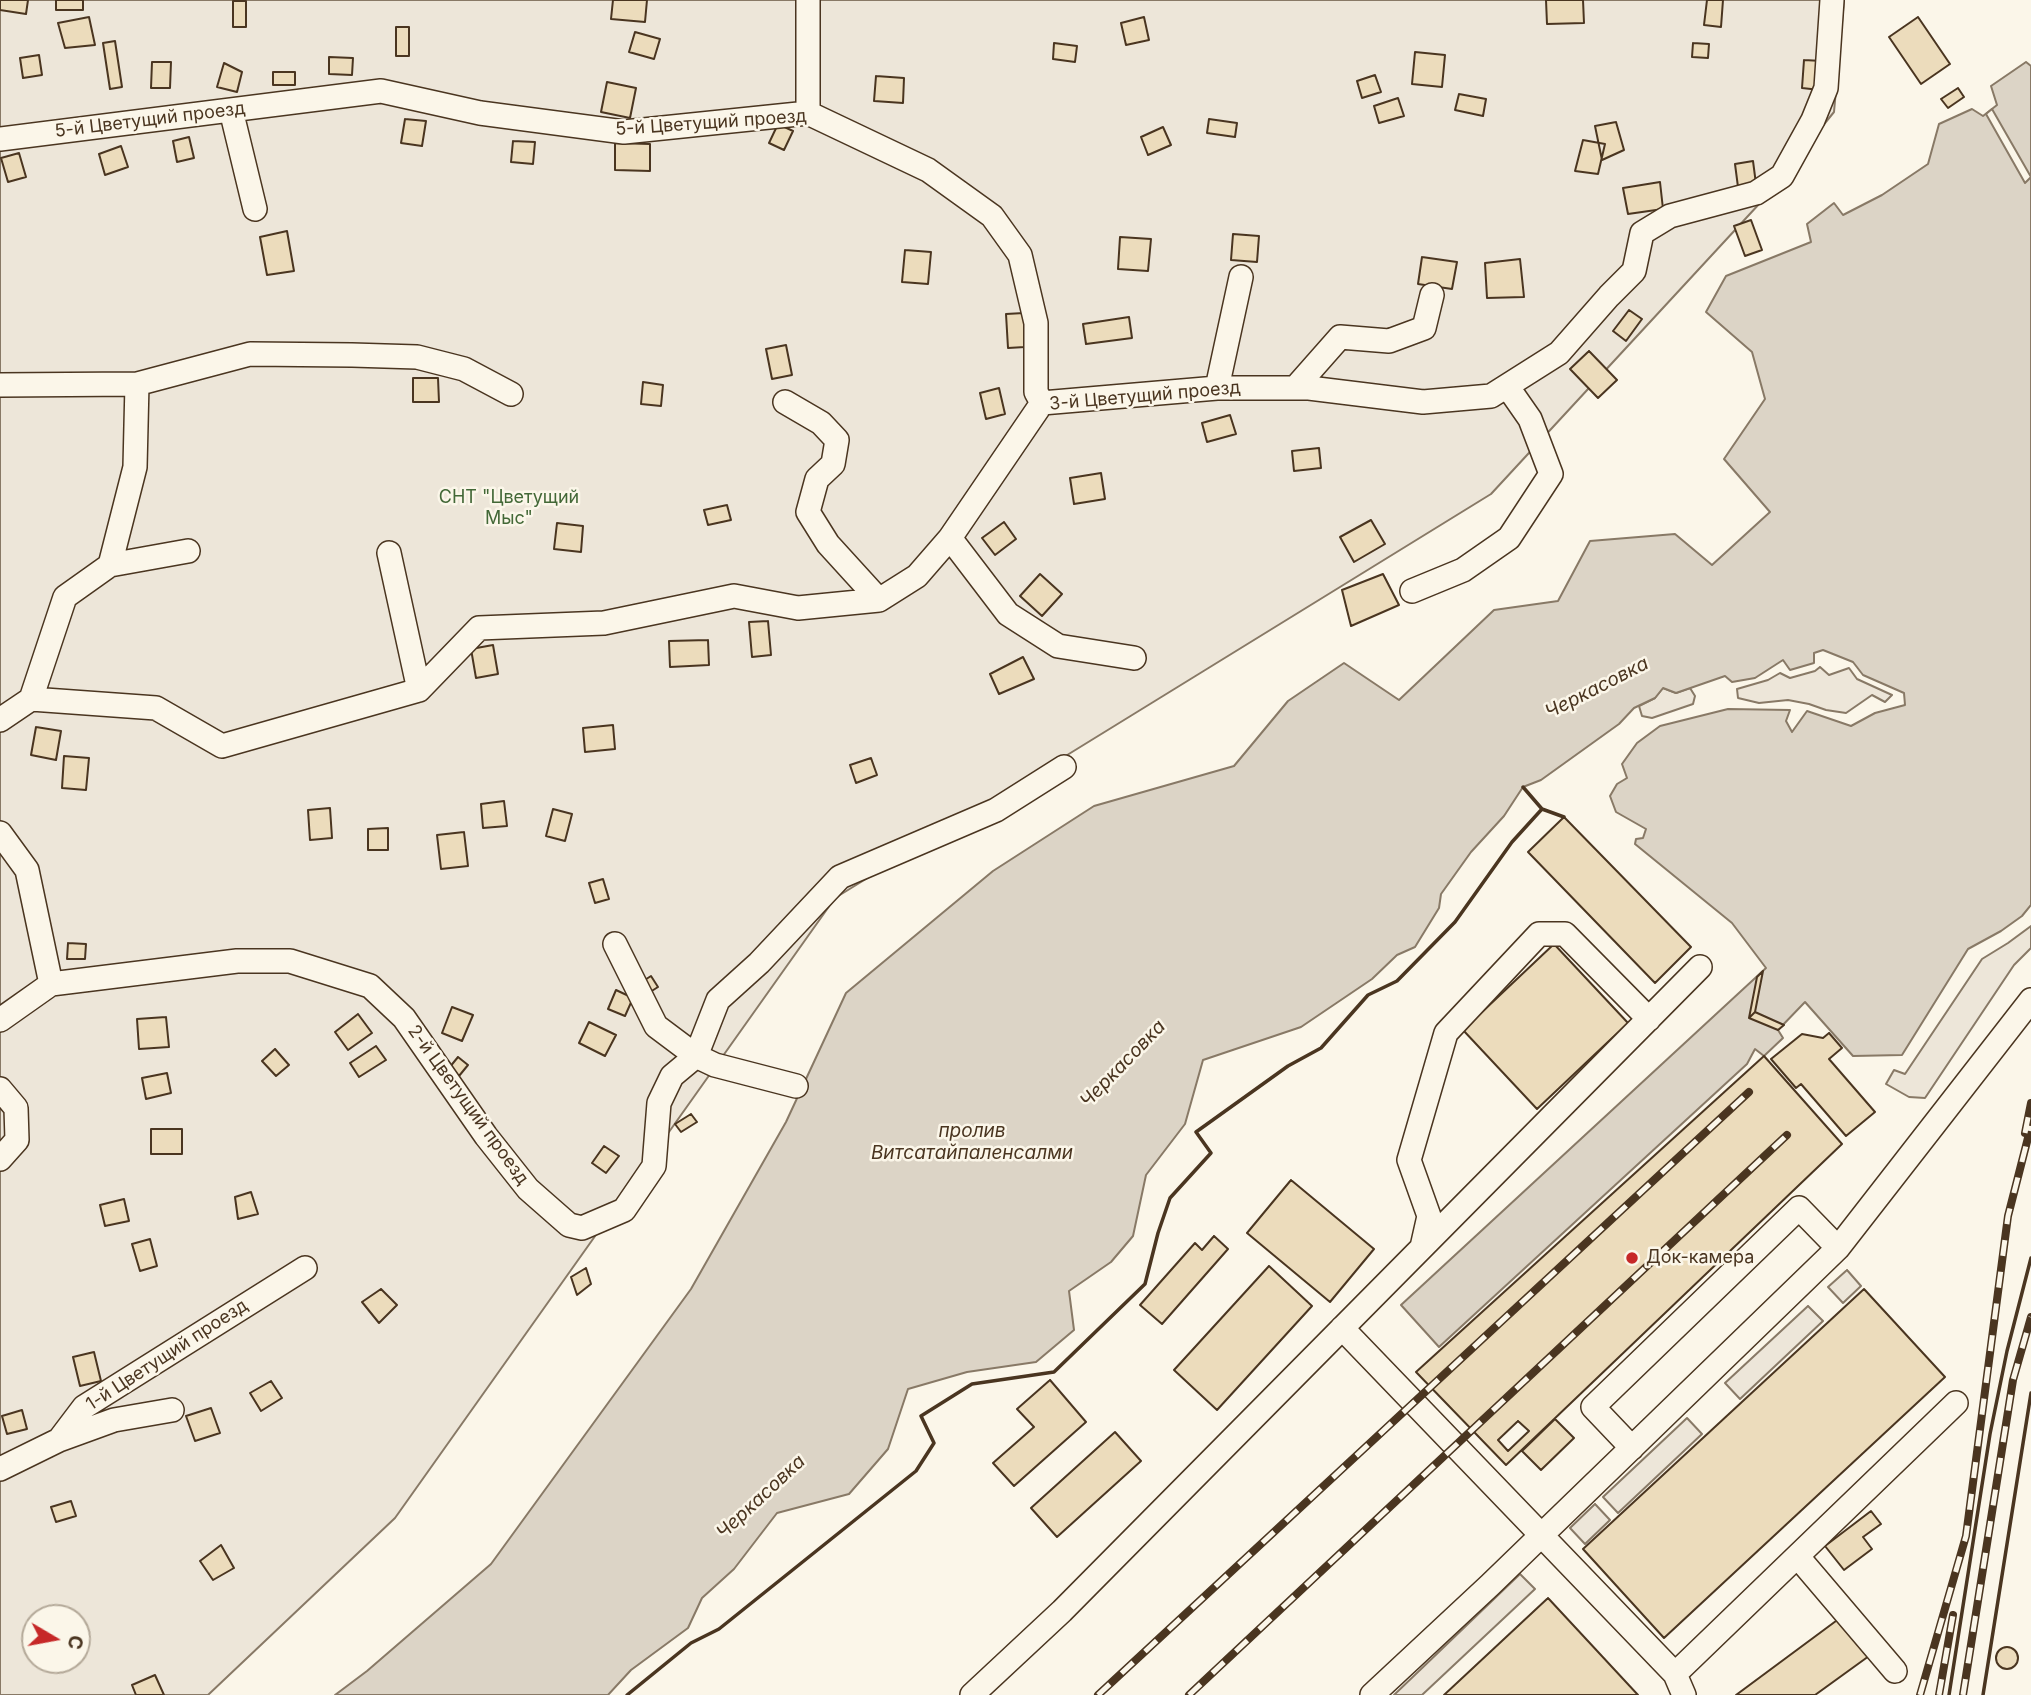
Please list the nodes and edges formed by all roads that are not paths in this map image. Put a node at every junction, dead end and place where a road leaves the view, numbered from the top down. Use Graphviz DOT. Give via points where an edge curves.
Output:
graph roads {
  1 [pos="808,0"];
  2 [pos="1832,0"];
  3 [pos="231,110"];
  4 [pos="808,113"];
  5 [pos="0,139"];
  6 [pos="255,209"];
  7 [pos="1241,277"];
  8 [pos="1432,295"];
  9 [pos="137,384"];
  10 [pos="0,385"];
  11 [pos="1507,386"];
  12 [pos="1217,388"];
  13 [pos="1294,388"];
  14 [pos="511,394"];
  15 [pos="785,402"];
  16 [pos="1042,403"];
  17 [pos="950,538"];
  18 [pos="188,551"];
  19 [pos="388,553"];
  20 [pos="110,565"];
  21 [pos="1412,591"];
  22 [pos="879,600"];
  23 [pos="1134,658"];
  24 [pos="419,690"];
  25 [pos="31,699"];
  26 [pos="0,720"];
  27 [pos="1064,766"];
  28 [pos="0,833"];
  29 [pos="615,944"];
  30 [pos="1700,967"];
  31 [pos="51,984"];
  32 [pos="2031,1000"];
  33 [pos="1649,1019"];
  34 [pos="0,1020"];
  35 [pos="696,1056"];
  36 [pos="796,1086"];
  37 [pos="0,1089"];
  38 [pos="0,1159"];
  39 [pos="1422,1248"];
  40 [pos="1838,1248"];
  41 [pos="305,1268"];
  42 [pos="1342,1328"];
  43 [pos="1956,1403"];
  44 [pos="172,1409"];
  45 [pos="59,1440"];
  46 [pos="1632,1447"];
  47 [pos="0,1469"];
  48 [pos="1541,1535"];
  49 [pos="1798,1557"];
  50 [pos="1895,1671"];
  51 [pos="1680,1685"];
  52 [pos="972,1695"];
  53 [pos="1372,1695"];
  1 -- 4 [label="street"];
  2 -- 11 [label="street, 3-й Цветущий проезд" via="1826,88 1782,176 1756,193 1670,216 1642,233 1634,271 1559,353"];
  3 -- 4 [label="street, 5-й Цветущий проезд" via="381,91 480,113 624,132"];
  3 -- 5 [label="street, 5-й Цветущий проезд"];
  3 -- 6 [label="street"];
  4 -- 16 [label="street, 5-й Цветущий проезд" via="928,170 992,216 1020,255 1036,323 1036,392"];
  7 -- 12 [label="street"];
  8 -- 13 [label="street" via="1424,328 1389,341 1340,337"];
  9 -- 10 [label="street"];
  9 -- 14 [label="street" via="250,354 352,355 417,357 464,369"];
  9 -- 20 [label="street" via="135,467"];
  11 -- 13 [label="street, 3-й Цветущий проезд" via="1491,396 1423,402"];
  11 -- 21 [label="street" via="1530,419 1551,474 1509,538 1464,570"];
  12 -- 13 [label="street, 3-й Цветущий проезд"];
  12 -- 16 [label="street, 3-й Цветущий проезд"];
  15 -- 22 [label="street" via="821,423 837,440 832,464 817,479 808,512 828,544"];
  16 -- 17 [label="street, 3-й Цветущий проезд"];
  17 -- 22 [label="street, 3-й Цветущий проезд" via="917,576"];
  17 -- 23 [label="street" via="1007,614 1058,646"];
  18 -- 20 [label="street"];
  19 -- 24 [label="street"];
  20 -- 25 [label="street" via="65,597"];
  22 -- 24 [label="street, 3-й Цветущий проезд" via="798,608 734,596 604,623 479,628"];
  24 -- 25 [label="street" via="222,746 156,708"];
  25 -- 26 [label="street"];
  27 -- 35 [label="street, 2-й Цветущий проезд" via="996,810 840,877 718,1000"];
  28 -- 31 [label="street" via="27,870"];
  29 -- 35 [label="street" via="656,1026"];
  30 -- 33 [label="street"];
  31 -- 34 [label="street, 2-й Цветущий проезд"];
  31 -- 35 [label="street, 2-й Цветущий проезд" via="237,961 290,961 370,986 404,1018 528,1189 569,1225 582,1228 624,1210 654,1167 659,1103 672,1076"];
  32 -- 40 [label="street"];
  33 -- 39 [label="street"];
  33 -- 39 [label="street" via="1565,934 1539,934 1447,1033 1409,1160 1429,1216"];
  35 -- 36 [label="street"];
  37 -- 38 [label="street" via="16,1108 17,1140"];
  39 -- 42 [label="street"];
  40 -- 46 [label="street"];
  40 -- 46 [label="street" via="1799,1208 1720,1283 1592,1407"];
  41 -- 45 [label="street, 1-й Цветущий проезд" via="84,1406"];
  42 -- 48 [label="street"];
  42 -- 52 [label="street" via="1062,1611"];
  43 -- 49 [label="street"];
  44 -- 45 [label="street" via="114,1420"];
  45 -- 47 [label="street, 1-й Цветущий проезд"];
  46 -- 48 [label="street"];
  48 -- 51 [label="street"];
  48 -- 53 [label="street"];
  49 -- 50 [label="street"];
  49 -- 51 [label="street"];
}
